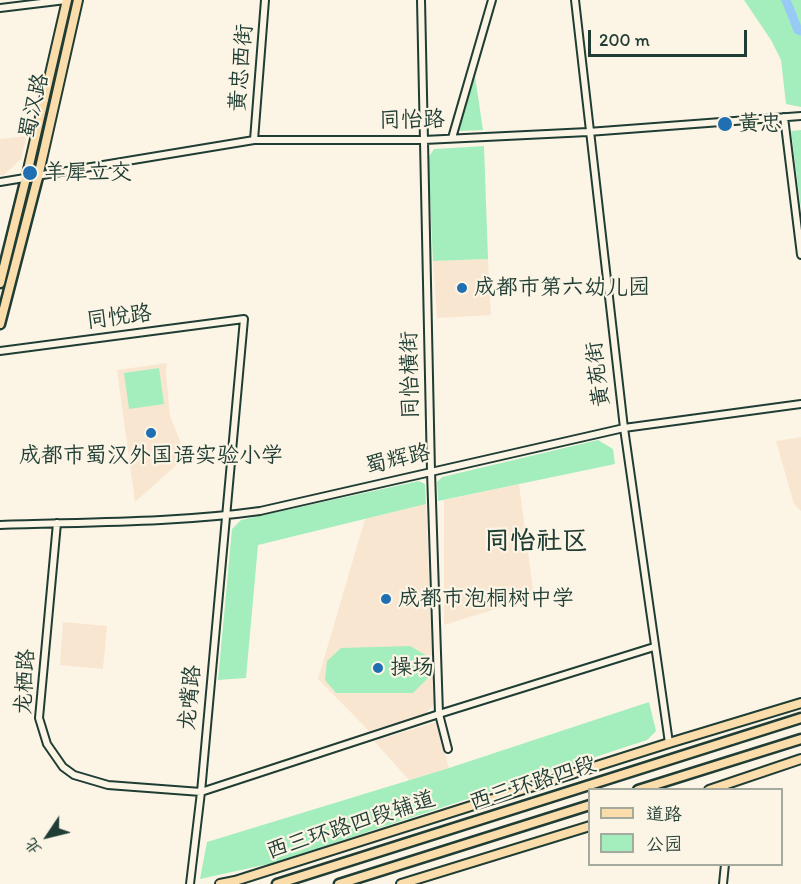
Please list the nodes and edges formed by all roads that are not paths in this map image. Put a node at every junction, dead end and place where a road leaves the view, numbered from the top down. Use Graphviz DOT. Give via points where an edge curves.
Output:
graph roads {
  1 [pos="66,0"];
  2 [pos="78,0"];
  3 [pos="266,0"];
  4 [pos="421,0"];
  5 [pos="492,0"];
  6 [pos="575,0"];
  7 [pos="0,8"];
  8 [pos="801,116"];
  9 [pos="784,117"];
  10 [pos="588,132"];
  11 [pos="452,138"];
  12 [pos="254,140"];
  13 [pos="424,140"];
  14 [pos="38,177"];
  15 [pos="26,178"];
  16 [pos="0,182"];
  17 [pos="801,255"];
  18 [pos="0,283"];
  19 [pos="244,319"];
  20 [pos="0,324"];
  21 [pos="0,351"];
  22 [pos="801,404"];
  23 [pos="624,428"];
  24 [pos="431,471"];
  25 [pos="226,516"];
  26 [pos="57,523"];
  27 [pos="0,525"];
  28 [pos="654,647"];
  29 [pos="801,703"];
  30 [pos="439,714"];
  31 [pos="801,718"];
  32 [pos="801,739"];
  33 [pos="669,743"];
  34 [pos="448,749"];
  35 [pos="801,759"];
  36 [pos="641,788"];
  37 [pos="712,788"];
  38 [pos="201,792"];
  39 [pos="588,806"];
  40 [pos="588,827"];
  41 [pos="725,866"];
  42 [pos="190,884"];
  43 [pos="220,884"];
  44 [pos="276,884"];
  45 [pos="339,884"];
  46 [pos="401,884"];
  47 [pos="723,884"];
  1 -- 7 [label="street"];
  1 -- 15 [label="main road, 蜀汉路"];
  2 -- 14 [label="main road, 蜀汉路"];
  3 -- 12 [label="street, 黄忠西街"];
  4 -- 13 [label="street, 同怡横街"];
  5 -- 11 [label="street"];
  6 -- 10 [label="street, 黄苑街"];
  8 -- 9 [label="street, 同怡路"];
  9 -- 10 [label="street, 同怡路"];
  9 -- 17 [label="street"];
  10 -- 11 [label="street, 同怡路"];
  10 -- 23 [label="street, 黄苑街"];
  11 -- 13 [label="street, 同怡路"];
  12 -- 13 [label="street, 同怡路"];
  12 -- 14 [label="street, 同怡路"];
  13 -- 24 [label="street, 同怡横街"];
  14 -- 15 [label="street, 同怡路"];
  14 -- 20 [label="highway, 蜀汉路"];
  15 -- 16 [label="street, 同怡路"];
  15 -- 18 [label="highway, 蜀汉路"];
  19 -- 21 [label="street, 同悦路"];
  19 -- 25 [label="street, 龙嘴路"];
  22 -- 23 [label="street, 蜀辉路"];
  23 -- 24 [label="street, 蜀辉路"];
  23 -- 28 [label="street, 黄苑街"];
  24 -- 25 [label="street, 蜀辉路"];
  24 -- 30 [label="street, 同怡横街"];
  25 -- 26 [label="street, 蜀辉路"];
  25 -- 38 [label="street, 龙嘴路"];
  26 -- 27 [label="street, 蜀辉路"];
  26 -- 38 [label="street, 龙栖路" via="39,713 47,744 63,766 83,779 108,785"];
  28 -- 30 [label="street"];
  28 -- 33 [label="street, 黄苑街"];
  29 -- 33 [label="main road, 西三环路四段辅道"];
  30 -- 34 [label="street, 同怡横街"];
  30 -- 38 [label="street"];
  31 -- 44 [label="highway, 西三环路四段"];
  32 -- 36 [label="highway"];
  33 -- 43 [label="main road, 西三环路四段辅道"];
  35 -- 37 [label="main road"];
  38 -- 42 [label="street, 龙嘴路"];
  39 -- 45 [label="highway, 西三环路四段"];
  40 -- 46 [label="main road"];
  41 -- 47 [label="street"];
}
